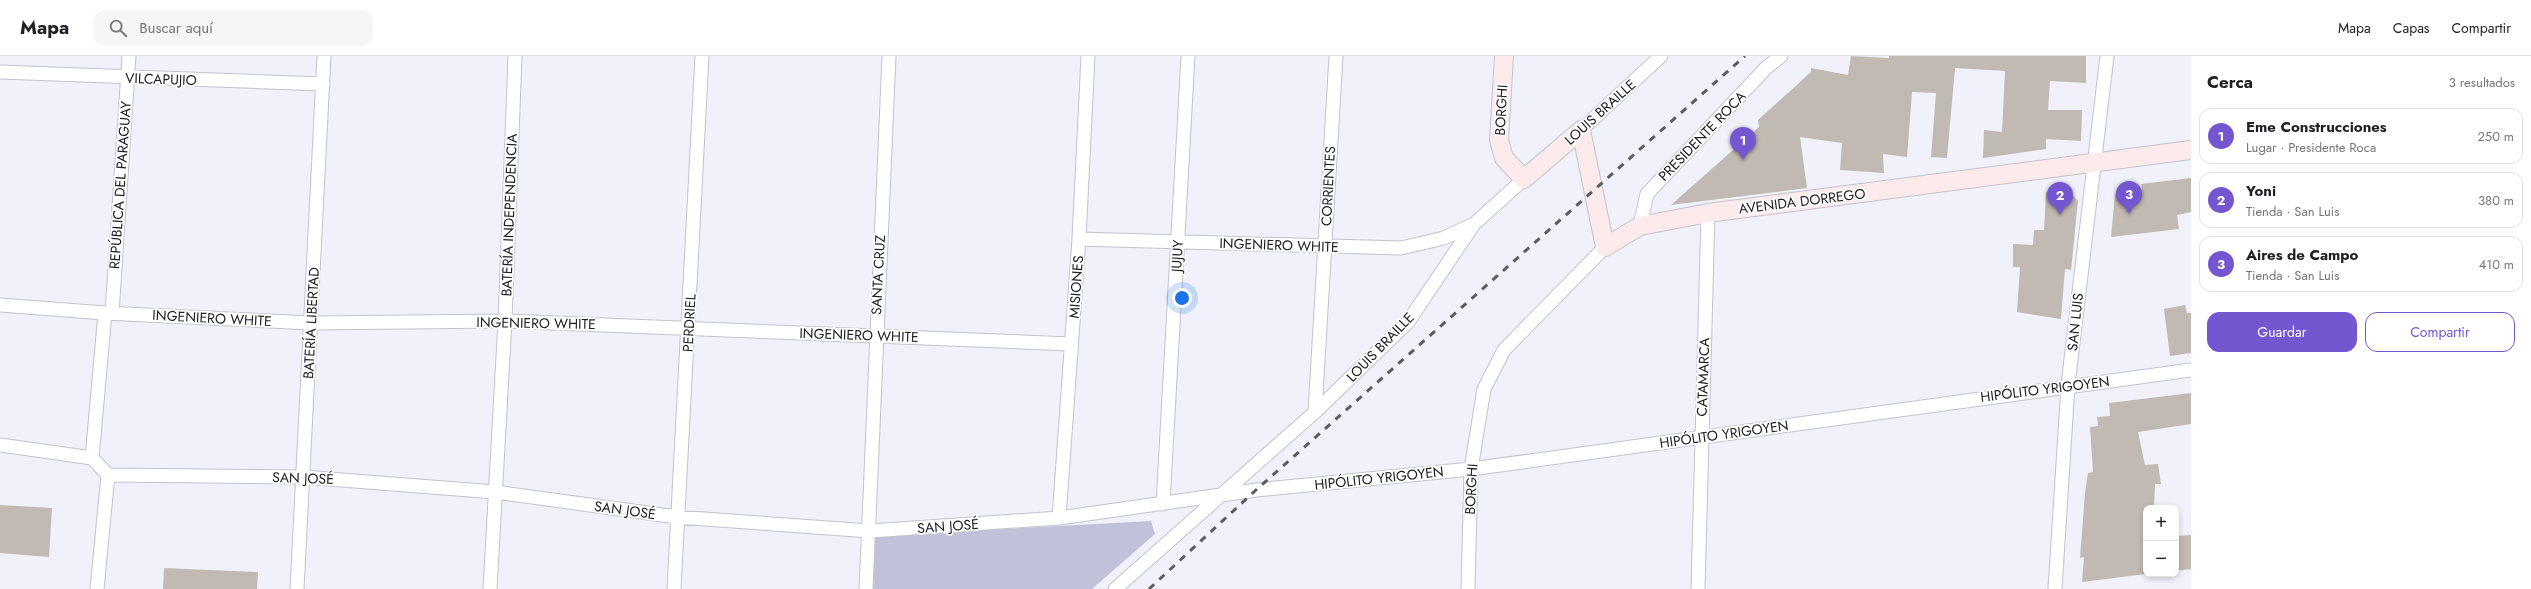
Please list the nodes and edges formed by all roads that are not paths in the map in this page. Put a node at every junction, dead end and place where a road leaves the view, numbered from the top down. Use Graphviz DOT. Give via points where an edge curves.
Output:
graph roads {
  1 [pos="129,56"];
  2 [pos="324,56"];
  3 [pos="515,56"];
  4 [pos="702,56"];
  5 [pos="889,56"];
  6 [pos="1088,56"];
  7 [pos="1188,56"];
  8 [pos="1336,56"];
  9 [pos="1504,56"];
  10 [pos="1661,56"];
  11 [pos="1781,56"];
  12 [pos="2107,56"];
  13 [pos="0,72"];
  14 [pos="128,78"];
  15 [pos="323,84"];
  16 [pos="1581,130"];
  17 [pos="2191,150"];
  18 [pos="2093,163"];
  19 [pos="1524,178"];
  20 [pos="1708,213"];
  21 [pos="1474,224"];
  22 [pos="1640,226"];
  23 [pos="1079,238"];
  24 [pos="1177,241"];
  25 [pos="1325,247"];
  26 [pos="1605,247"];
  27 [pos="0,305"];
  28 [pos="108,313"];
  29 [pos="505,321"];
  30 [pos="311,323"];
  31 [pos="689,328"];
  32 [pos="875,336"];
  33 [pos="1071,344"];
  34 [pos="2191,370"];
  35 [pos="2068,385"];
  36 [pos="1484,389"];
  37 [pos="1315,412"];
  38 [pos="1702,437"];
  39 [pos="0,445"];
  40 [pos="92,458"];
  41 [pos="1471,469"];
  42 [pos="108,475"];
  43 [pos="304,477"];
  44 [pos="1256,490"];
  45 [pos="495,492"];
  46 [pos="1220,495"];
  47 [pos="1162,504"];
  48 [pos="677,518"];
  49 [pos="1059,518"];
  50 [pos="870,531"];
  51 [pos="97,589"];
  52 [pos="297,589"];
  53 [pos="490,589"];
  54 [pos="674,589"];
  55 [pos="866,589"];
  56 [pos="1115,589"];
  57 [pos="1468,589"];
  58 [pos="1698,589"];
  59 [pos="2056,589"];
  1 -- 14 [label="street, REPÚBLICA DEL PARAGUAY"];
  2 -- 15 [label="street, BATERÍA LIBERTAD"];
  3 -- 29 [label="street, BATERÍA INDEPENDENCIA"];
  4 -- 31 [label="street, PERDRIEL"];
  5 -- 32 [label="street, SANTA CRUZ"];
  6 -- 23 [label="street, MISIONES"];
  7 -- 24 [label="street, JUJUY"];
  8 -- 25 [label="street, CORRIENTES"];
  9 -- 19 [label="main road, BORGHI" via="1499,140 1504,158"];
  10 -- 16 [label="street, LOUIS BRAILLE"];
  11 -- 22 [label="street, PRESIDENTE ROCA" via="1766,68 1647,194"];
  12 -- 18 [label="street, SAN LUIS"];
  13 -- 14 [label="street, VILCAPUJIO"];
  14 -- 15 [label="street, VILCAPUJIO"];
  14 -- 28 [label="street, REPÚBLICA DEL PARAGUAY"];
  15 -- 30 [label="street, BATERÍA LIBERTAD"];
  16 -- 19 [label="main road, LOUIS BRAILLE"];
  16 -- 26 [label="main road"];
  17 -- 18 [label="main road, AVENIDA DORREGO"];
  18 -- 20 [label="main road, AVENIDA DORREGO"];
  18 -- 35 [label="street, SAN LUIS"];
  19 -- 21 [label="street, LOUIS BRAILLE"];
  20 -- 22 [label="main road, AVENIDA DORREGO"];
  20 -- 38 [label="street, CATAMARCA"];
  21 -- 25 [label="street, INGENIERO WHITE" via="1444,238 1401,248"];
  21 -- 37 [label="street, LOUIS BRAILLE" via="1408,322"];
  22 -- 26 [label="main road, AVENIDA DORREGO"];
  23 -- 24 [label="street, INGENIERO WHITE"];
  23 -- 33 [label="street, MISIONES"];
  24 -- 25 [label="street, INGENIERO WHITE"];
  24 -- 47 [label="street, JUJUY"];
  25 -- 37 [label="street, CORRIENTES"];
  26 -- 36 [label="street, AVENIDA DORREGO" via="1504,350"];
  27 -- 28 [label="street, INGENIERO WHITE"];
  28 -- 30 [label="street, INGENIERO WHITE"];
  28 -- 40 [label="street, REPÚBLICA DEL PARAGUAY"];
  29 -- 30 [label="street, INGENIERO WHITE"];
  29 -- 31 [label="street, INGENIERO WHITE"];
  29 -- 45 [label="street, BATERÍA INDEPENDENCIA"];
  30 -- 43 [label="street, BATERÍA LIBERTAD"];
  31 -- 32 [label="street, INGENIERO WHITE"];
  31 -- 48 [label="street, PERDRIEL"];
  32 -- 33 [label="street, INGENIERO WHITE"];
  32 -- 50 [label="street, SANTA CRUZ"];
  33 -- 49 [label="street, MISIONES"];
  34 -- 35 [label="street, HIPÓLITO YRIGOYEN"];
  35 -- 38 [label="street, HIPÓLITO YRIGOYEN"];
  35 -- 59 [label="street, SAN LUIS"];
  36 -- 41 [label="street, BORGHI"];
  37 -- 46 [label="street, LOUIS BRAILLE"];
  38 -- 41 [label="street, HIPÓLITO YRIGOYEN"];
  38 -- 58 [label="street, CATAMARCA"];
  39 -- 40 [label="street"];
  40 -- 42 [label="street"];
  41 -- 44 [label="street, HIPÓLITO YRIGOYEN"];
  41 -- 57 [label="street, BORGHI"];
  42 -- 43 [label="street, SAN JOSÉ"];
  42 -- 51 [label="street"];
  43 -- 45 [label="street, SAN JOSÉ"];
  43 -- 52 [label="street, BATERÍA LIBERTAD"];
  44 -- 46 [label="street, SAN JOSÉ"];
  45 -- 48 [label="street, SAN JOSÉ"];
  45 -- 53 [label="street, BATERÍA INDEPENDENCIA"];
  46 -- 47 [label="street, SAN JOSÉ"];
  46 -- 56 [label="street, LOUIS BRAILLE"];
  47 -- 49 [label="street, SAN JOSÉ"];
  48 -- 50 [label="street, SAN JOSÉ"];
  48 -- 54 [label="street, PERDRIEL"];
  49 -- 50 [label="street, SAN JOSÉ"];
  50 -- 55 [label="street, SANTA CRUZ"];
}
